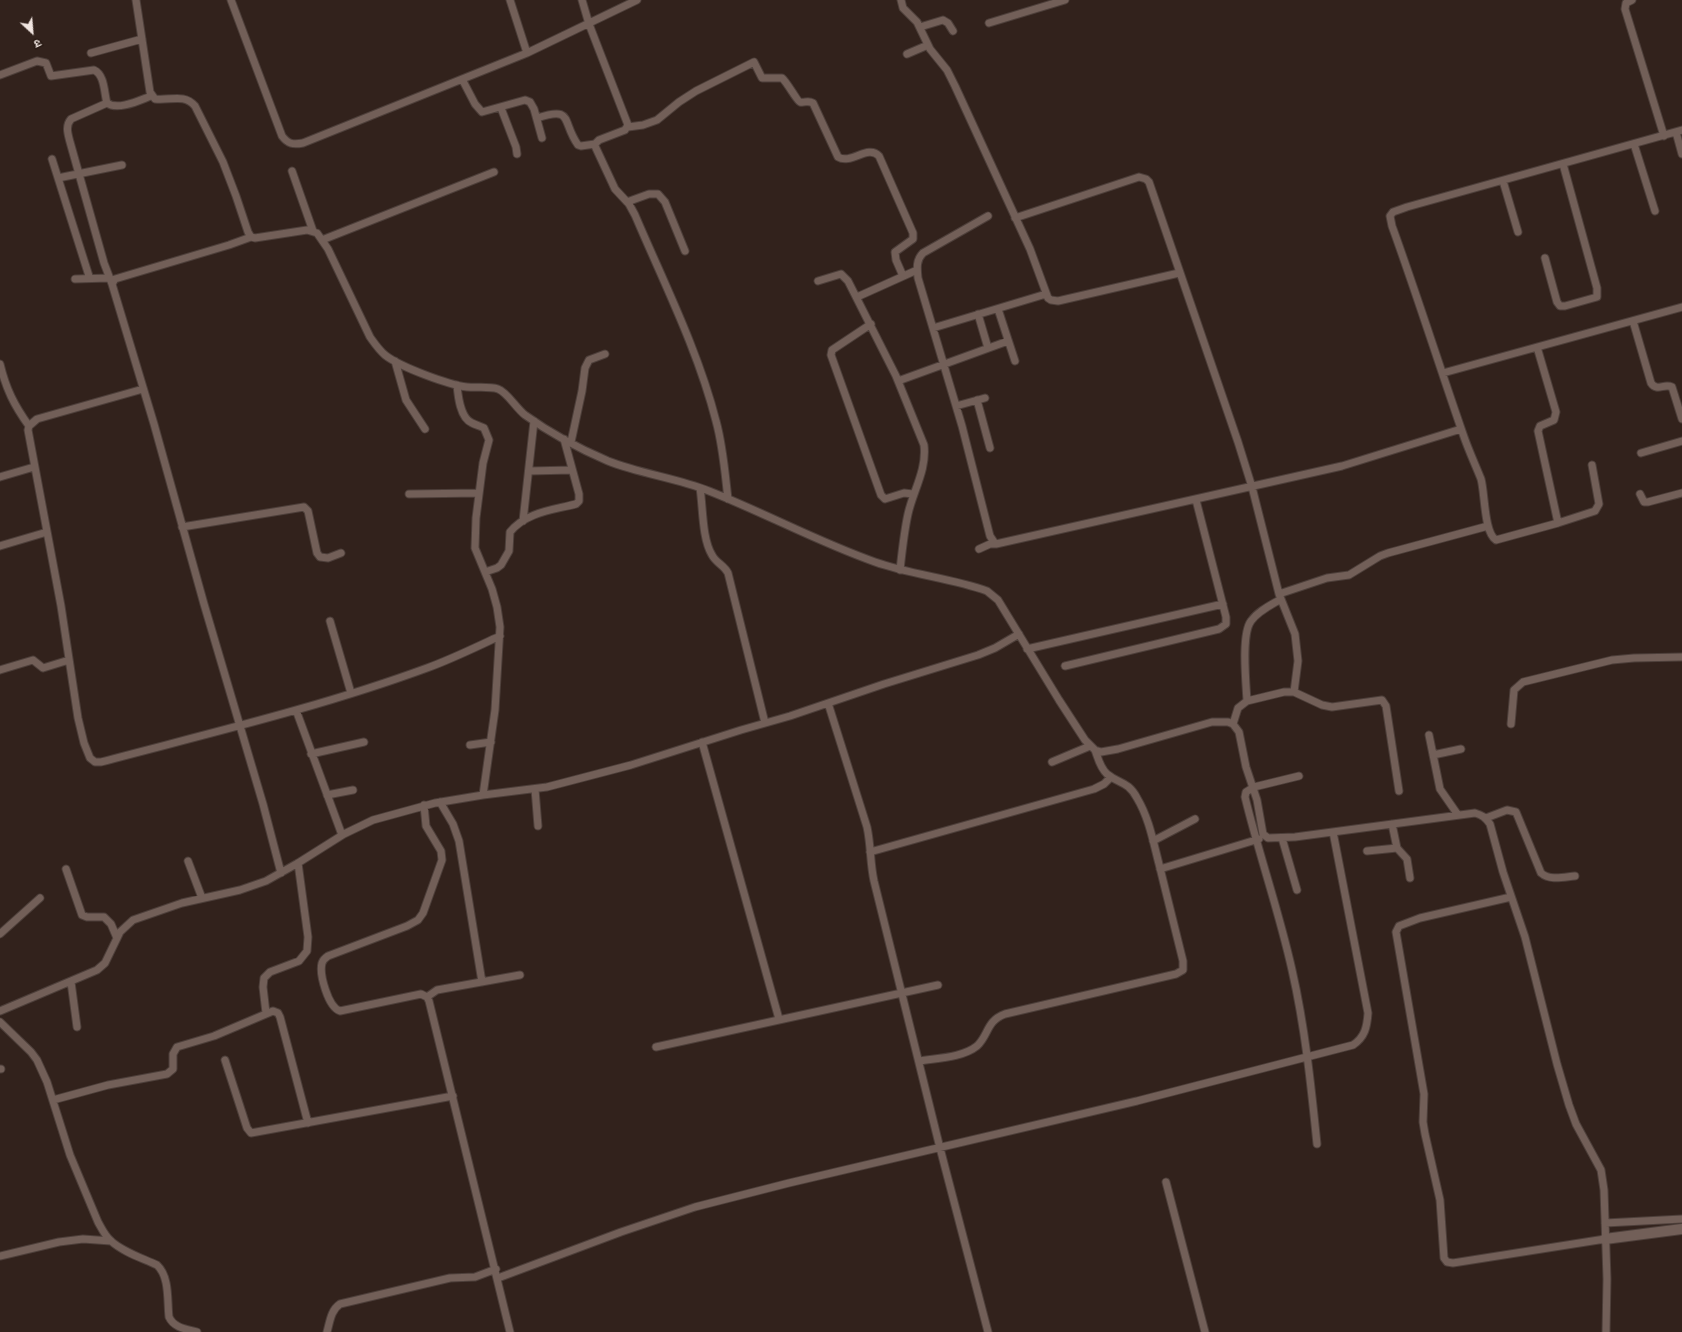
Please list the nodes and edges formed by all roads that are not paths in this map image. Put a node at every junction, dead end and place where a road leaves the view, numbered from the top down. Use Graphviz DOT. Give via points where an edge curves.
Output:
graph roads {
  1 [pos="136,0"];
  2 [pos="230,0"];
  3 [pos="510,0"];
  4 [pos="582,0"];
  5 [pos="637,0"];
  6 [pos="900,0"];
  7 [pos="1065,0"];
  8 [pos="1632,0"];
  9 [pos="989,23"];
  10 [pos="589,24"];
  11 [pos="920,27"];
  12 [pos="953,31"];
  13 [pos="142,39"];
  14 [pos="928,45"];
  15 [pos="91,53"];
  16 [pos="526,53"];
  17 [pos="907,54"];
  18 [pos="0,75"];
  19 [pos="462,79"];
  20 [pos="151,96"];
  21 [pos="107,103"];
  22 [pos="501,108"];
  23 [pos="536,118"];
  24 [pos="628,127"];
  25 [pos="1679,131"];
  26 [pos="1664,136"];
  27 [pos="542,138"];
  28 [pos="595,144"];
  29 [pos="1634,144"];
  30 [pos="517,154"];
  31 [pos="1682,154"];
  32 [pos="52,159"];
  33 [pos="122,164"];
  34 [pos="1563,164"];
  35 [pos="292,171"];
  36 [pos="494,172"];
  37 [pos="79,174"];
  38 [pos="58,178"];
  39 [pos="1503,181"];
  40 [pos="627,202"];
  41 [pos="1655,211"];
  42 [pos="988,216"];
  43 [pos="1015,218"];
  44 [pos="313,231"];
  45 [pos="1518,232"];
  46 [pos="251,237"];
  47 [pos="322,240"];
  48 [pos="685,251"];
  49 [pos="1545,258"];
  50 [pos="917,270"];
  51 [pos="1180,273"];
  52 [pos="89,276"];
  53 [pos="903,276"];
  54 [pos="75,279"];
  55 [pos="111,281"];
  56 [pos="818,281"];
  57 [pos="1046,294"];
  58 [pos="857,297"];
  59 [pos="998,308"];
  60 [pos="1682,308"];
  61 [pos="978,314"];
  62 [pos="1633,321"];
  63 [pos="870,324"];
  64 [pos="933,328"];
  65 [pos="1008,341"];
  66 [pos="1537,347"];
  67 [pos="988,348"];
  68 [pos="605,354"];
  69 [pos="395,361"];
  70 [pos="1015,361"];
  71 [pos="0,364"];
  72 [pos="944,364"];
  73 [pos="1443,373"];
  74 [pos="898,381"];
  75 [pos="457,385"];
  76 [pos="143,389"];
  77 [pos="985,398"];
  78 [pos="977,400"];
  79 [pos="956,406"];
  80 [pos="1682,419"];
  81 [pos="534,421"];
  82 [pos="29,426"];
  83 [pos="425,429"];
  84 [pos="1461,429"];
  85 [pos="568,440"];
  86 [pos="1682,441"];
  87 [pos="990,448"];
  88 [pos="1641,453"];
  89 [pos="1592,465"];
  90 [pos="34,467"];
  91 [pos="572,470"];
  92 [pos="528,471"];
  93 [pos="0,477"];
  94 [pos="1252,487"];
  95 [pos="700,488"];
  96 [pos="479,493"];
  97 [pos="1682,493"];
  98 [pos="409,494"];
  99 [pos="914,494"];
  100 [pos="1640,494"];
  101 [pos="728,499"];
  102 [pos="1196,500"];
  103 [pos="523,521"];
  104 [pos="1558,523"];
  105 [pos="1488,526"];
  106 [pos="182,527"];
  107 [pos="47,532"];
  108 [pos="996,544"];
  109 [pos="0,546"];
  110 [pos="979,548"];
  111 [pos="341,553"];
  112 [pos="900,570"];
  113 [pos="485,572"];
  114 [pos="1280,597"];
  115 [pos="1223,604"];
  116 [pos="330,621"];
  117 [pos="1019,634"];
  118 [pos="500,636"];
  119 [pos="1027,649"];
  120 [pos="1682,657"];
  121 [pos="69,660"];
  122 [pos="1065,666"];
  123 [pos="0,670"];
  124 [pos="1294,692"];
  125 [pos="351,693"];
  126 [pos="1246,701"];
  127 [pos="828,703"];
  128 [pos="296,710"];
  129 [pos="765,723"];
  130 [pos="1233,724"];
  131 [pos="1512,724"];
  132 [pos="240,726"];
  133 [pos="1429,735"];
  134 [pos="364,742"];
  135 [pos="491,742"];
  136 [pos="702,742"];
  137 [pos="470,744"];
  138 [pos="1093,748"];
  139 [pos="1461,749"];
  140 [pos="311,754"];
  141 [pos="1433,755"];
  142 [pos="1052,762"];
  143 [pos="1299,776"];
  144 [pos="1111,777"];
  145 [pos="1254,787"];
  146 [pos="535,789"];
  147 [pos="353,790"];
  148 [pos="1399,791"];
  149 [pos="327,795"];
  150 [pos="483,795"];
  151 [pos="440,802"];
  152 [pos="424,805"];
  153 [pos="1458,815"];
  154 [pos="1486,818"];
  155 [pos="1195,819"];
  156 [pos="1392,824"];
  157 [pos="538,826"];
  158 [pos="1333,832"];
  159 [pos="342,835"];
  160 [pos="1265,837"];
  161 [pos="1282,838"];
  162 [pos="1153,841"];
  163 [pos="1256,841"];
  164 [pos="1397,848"];
  165 [pos="1367,851"];
  166 [pos="870,852"];
  167 [pos="188,861"];
  168 [pos="298,864"];
  169 [pos="66,869"];
  170 [pos="1160,869"];
  171 [pos="281,873"];
  172 [pos="1575,876"];
  173 [pos="1410,878"];
  174 [pos="1296,890"];
  175 [pos="1511,897"];
  176 [pos="40,898"];
  177 [pos="202,898"];
  178 [pos="0,934"];
  179 [pos="117,938"];
  180 [pos="520,975"];
  181 [pos="71,982"];
  182 [pos="482,982"];
  183 [pos="938,985"];
  184 [pos="902,992"];
  185 [pos="427,997"];
  186 [pos="0,1011"];
  187 [pos="266,1013"];
  188 [pos="779,1019"];
  189 [pos="0,1022"];
  190 [pos="77,1028"];
  191 [pos="656,1047"];
  192 [pos="1307,1057"];
  193 [pos="225,1060"];
  194 [pos="919,1061"];
  195 [pos="453,1096"];
  196 [pos="53,1100"];
  197 [pos="308,1123"];
  198 [pos="1317,1144"];
  199 [pos="940,1148"];
  200 [pos="1166,1182"];
  201 [pos="1682,1219"];
  202 [pos="1605,1223"];
  203 [pos="1682,1229"];
  204 [pos="1605,1239"];
  205 [pos="111,1241"];
  206 [pos="0,1256"];
  207 [pos="496,1269"];
  208 [pos="498,1278"];
  209 [pos="197,1332"];
  210 [pos="327,1332"];
  211 [pos="510,1332"];
  212 [pos="988,1332"];
  213 [pos="1205,1332"];
  214 [pos="1606,1332"];
  1 -- 13 [label="street"];
  2 -- 19 [label="street" via="282,136 286,142 293,145"];
  3 -- 16 [label="street"];
  4 -- 10 [label="street"];
  5 -- 10 [label="street"];
  6 -- 11 [label="street" via="903,8"];
  7 -- 9 [label="street"];
  8 -- 26 [label="street" via="1626,3 1625,9"];
  10 -- 16 [label="street"];
  10 -- 24 [label="street"];
  11 -- 12 [label="street" via="943,20"];
  11 -- 14 [label="street"];
  13 -- 15 [label="street"];
  13 -- 20 [label="street"];
  14 -- 17 [label="street"];
  14 -- 43 [label="street" via="947,70"];
  16 -- 19 [label="street"];
  18 -- 21 [label="street" via="37,61 46,63 51,76 94,70 101,76"];
  19 -- 22 [label="street" via="480,110 484,112"];
  20 -- 21 [label="street" via="121,106"];
  20 -- 46 [label="street" via="160,100 185,98 195,106 223,162"];
  21 -- 37 [label="street" via="71,119 68,123 70,142"];
  22 -- 23 [label="street" via="527,100 532,105"];
  22 -- 30 [label="street"];
  23 -- 27 [label="street"];
  23 -- 28 [label="street" via="560,113 578,144"];
  24 -- 28 [label="street"];
  24 -- 53 [label="street" via="651,123 696,91 754,62 762,78 782,78 790,85 798,100 813,103 838,158 846,159 871,152 879,156 913,233 913,239 895,252"];
  25 -- 26 [label="street"];
  25 -- 31 [label="street"];
  26 -- 29 [label="street"];
  28 -- 40 [label="street" via="615,189"];
  29 -- 34 [label="street"];
  29 -- 41 [label="street"];
  32 -- 38 [label="street"];
  33 -- 37 [label="street"];
  34 -- 39 [label="street"];
  34 -- 49 [label="street" via="1598,288 1597,297 1560,306"];
  35 -- 44 [label="street"];
  36 -- 47 [label="street"];
  37 -- 38 [label="street"];
  37 -- 55 [label="street"];
  38 -- 52 [label="street"];
  39 -- 45 [label="street"];
  39 -- 73 [label="street" via="1401,208 1390,216"];
  40 -- 48 [label="street" via="658,194 665,202"];
  40 -- 101 [label="street" via="708,391 721,445"];
  42 -- 50 [label="street" via="923,253 919,258"];
  43 -- 51 [label="street" via="1127,180 1143,177 1149,182"];
  43 -- 57 [label="street" via="1030,249"];
  44 -- 46 [label="street" via="262,238"];
  44 -- 47 [label="street"];
  46 -- 55 [label="street"];
  47 -- 69 [label="street" via="370,337 376,346"];
  50 -- 53 [label="street"];
  50 -- 64 [label="street"];
  51 -- 57 [label="street" via="1058,301 1051,300"];
  51 -- 94 [label="street"];
  53 -- 58 [label="street"];
  54 -- 55 [label="street"];
  55 -- 76 [label="street"];
  56 -- 58 [label="street" via="841,274"];
  57 -- 59 [label="street"];
  58 -- 63 [label="street"];
  59 -- 61 [label="street"];
  59 -- 65 [label="street"];
  60 -- 62 [label="street"];
  61 -- 64 [label="street"];
  61 -- 67 [label="street"];
  62 -- 66 [label="street"];
  62 -- 80 [label="street" via="1651,383 1659,388 1672,387"];
  63 -- 74 [label="street"];
  63 -- 99 [label="street" via="832,350 831,358 881,495 886,498 904,493"];
  64 -- 72 [label="street"];
  65 -- 67 [label="street"];
  65 -- 70 [label="street"];
  66 -- 73 [label="street"];
  66 -- 104 [label="street" via="1556,412 1554,420 1540,426 1538,431"];
  67 -- 72 [label="street"];
  68 -- 85 [label="street" via="589,360 585,368 582,391"];
  69 -- 75 [label="street"];
  69 -- 83 [label="street" via="406,400"];
  71 -- 82 [label="street" via="11,398"];
  72 -- 74 [label="street"];
  72 -- 79 [label="street"];
  73 -- 84 [label="street"];
  74 -- 99 [label="street" via="924,445 924,466"];
  75 -- 81 [label="street" via="498,389"];
  75 -- 96 [label="street" via="459,401 466,417 471,423 484,428 489,436"];
  76 -- 82 [label="street" via="41,418"];
  76 -- 106 [label="street"];
  77 -- 78 [label="street"];
  78 -- 79 [label="street"];
  78 -- 87 [label="street"];
  79 -- 108 [label="street" via="990,536"];
  81 -- 85 [label="street"];
  81 -- 92 [label="street"];
  82 -- 90 [label="street"];
  84 -- 94 [label="street" via="1368,459"];
  84 -- 105 [label="street" via="1481,481"];
  85 -- 91 [label="street"];
  85 -- 95 [label="street" via="616,464"];
  86 -- 88 [label="street"];
  89 -- 104 [label="street" via="1597,509"];
  90 -- 93 [label="street"];
  90 -- 107 [label="street"];
  91 -- 92 [label="street"];
  91 -- 103 [label="street" via="580,499 578,503 537,513"];
  92 -- 103 [label="street"];
  94 -- 102 [label="street"];
  94 -- 114 [label="street"];
  95 -- 101 [label="street"];
  95 -- 129 [label="street" via="708,545 712,555 724,566 728,574"];
  96 -- 98 [label="street"];
  96 -- 113 [label="street" via="475,548"];
  97 -- 100 [label="street" via="1648,502 1644,502"];
  99 -- 112 [label="street"];
  101 -- 112 [label="street" via="818,539"];
  102 -- 108 [label="street"];
  102 -- 115 [label="street"];
  103 -- 113 [label="street" via="510,532 510,551 502,565"];
  104 -- 105 [label="street" via="1496,540"];
  105 -- 114 [label="street" via="1391,552 1349,575 1327,578"];
  106 -- 111 [label="street" via="304,507 308,511 320,557 328,558"];
  106 -- 132 [label="street"];
  107 -- 109 [label="street"];
  107 -- 121 [label="street"];
  108 -- 110 [label="street"];
  112 -- 117 [label="street" via="987,592 998,600"];
  113 -- 118 [label="street" via="497,607"];
  114 -- 124 [label="street" via="1297,642 1298,661"];
  114 -- 126 [label="street" via="1248,625 1245,651"];
  115 -- 119 [label="street"];
  115 -- 122 [label="street" via="1227,621 1219,629"];
  116 -- 125 [label="street"];
  117 -- 119 [label="street"];
  117 -- 127 [label="street" via="978,656"];
  118 -- 125 [label="street" via="428,668"];
  118 -- 135 [label="street"];
  119 -- 138 [label="street"];
  120 -- 131 [label="street" via="1612,660 1523,682 1514,690"];
  121 -- 123 [label="street" via="43,668 33,660"];
  121 -- 132 [label="street" via="78,718 90,758 95,762"];
  124 -- 126 [label="street"];
  124 -- 148 [label="street" via="1332,707 1384,701"];
  125 -- 128 [label="street"];
  126 -- 130 [label="street" via="1238,708"];
  127 -- 129 [label="street"];
  127 -- 166 [label="street" via="867,827"];
  128 -- 132 [label="street"];
  128 -- 140 [label="street"];
  129 -- 136 [label="street"];
  130 -- 138 [label="street" via="1212,722 1118,749 1101,752"];
  130 -- 145 [label="street" via="1241,738 1246,767"];
  132 -- 171 [label="street"];
  133 -- 141 [label="street"];
  134 -- 140 [label="street"];
  135 -- 137 [label="street"];
  135 -- 150 [label="street"];
  136 -- 146 [label="street" via="630,765"];
  136 -- 188 [label="street"];
  138 -- 142 [label="street"];
  138 -- 144 [label="street" via="1102,768"];
  139 -- 141 [label="street"];
  140 -- 149 [label="street"];
  141 -- 153 [label="street" via="1440,789"];
  143 -- 145 [label="street"];
  144 -- 162 [label="street" via="1127,785 1137,797"];
  144 -- 166 [label="street" via="1104,784 1088,791"];
  145 -- 160 [label="street"];
  145 -- 163 [label="street" via="1245,794"];
  146 -- 150 [label="street"];
  146 -- 157 [label="street"];
  147 -- 149 [label="street"];
  149 -- 159 [label="street"];
  150 -- 151 [label="street"];
  151 -- 152 [label="street"];
  151 -- 182 [label="street" via="453,824 459,841"];
  152 -- 159 [label="street" via="373,820"];
  152 -- 185 [label="street" via="426,826 441,851 442,860 421,917 407,926 328,956 322,963 322,968 330,1003 336,1010 421,994"];
  153 -- 154 [label="street" via="1475,813"];
  153 -- 156 [label="street"];
  154 -- 172 [label="street" via="1507,810 1516,812 1541,873 1550,878"];
  154 -- 175 [label="street"];
  155 -- 162 [label="street"];
  156 -- 158 [label="street"];
  156 -- 164 [label="street"];
  158 -- 161 [label="street"];
  158 -- 192 [label="street" via="1367,1006 1367,1024 1364,1034 1353,1045"];
  159 -- 168 [label="street"];
  160 -- 161 [label="street"];
  160 -- 163 [label="street"];
  161 -- 174 [label="street"];
  162 -- 170 [label="street"];
  163 -- 170 [label="street"];
  163 -- 192 [label="street" via="1292,969"];
  164 -- 165 [label="street"];
  164 -- 173 [label="street" via="1407,859"];
  166 -- 184 [label="street" via="871,867"];
  167 -- 177 [label="street"];
  168 -- 171 [label="street"];
  168 -- 187 [label="street" via="308,937 307,951 299,961 267,974 264,978"];
  169 -- 179 [label="street" via="82,915 104,917 111,924"];
  170 -- 194 [label="street" via="1183,961 1181,973 1005,1014 993,1021 980,1043 972,1049 960,1054"];
  171 -- 177 [label="street" via="240,890"];
  175 -- 202 [label="street" via="1525,937 1569,1105 1576,1124 1601,1170"];
  175 -- 204 [label="street" via="1420,918 1399,926 1396,932 1424,1094 1423,1122 1440,1200 1444,1258 1447,1262 1453,1263"];
  176 -- 178 [label="street"];
  177 -- 179 [label="street" via="139,916 125,925"];
  179 -- 181 [label="street" via="101,967"];
  180 -- 182 [label="street"];
  181 -- 186 [label="street"];
  181 -- 190 [label="street"];
  182 -- 185 [label="street" via="437,990"];
  183 -- 184 [label="street"];
  184 -- 188 [label="street"];
  184 -- 194 [label="street"];
  185 -- 195 [label="street"];
  187 -- 196 [label="street" via="214,1036 177,1047 173,1054 173,1069 168,1074 108,1085"];
  187 -- 197 [label="street" via="276,1011 280,1017"];
  188 -- 191 [label="street"];
  189 -- 196 [label="street" via="37,1060"];
  192 -- 198 [label="street"];
  192 -- 199 [label="street"];
  193 -- 197 [label="street" via="249,1133"];
  194 -- 199 [label="street"];
  195 -- 197 [label="street"];
  195 -- 207 [label="street"];
  196 -- 205 [label="street" via="76,1171 98,1222"];
  199 -- 208 [label="street" via="695,1207"];
  199 -- 212 [label="street"];
  200 -- 213 [label="street"];
  201 -- 202 [label="street"];
  202 -- 204 [label="street"];
  203 -- 204 [label="street"];
  204 -- 214 [label="street"];
  205 -- 206 [label="street" via="83,1239 59,1242"];
  205 -- 209 [label="street" via="161,1269 165,1279 171,1321 176,1326"];
  207 -- 208 [label="street"];
  207 -- 210 [label="street" via="475,1277 450,1278 340,1304 334,1309"];
  208 -- 211 [label="street"];
}
